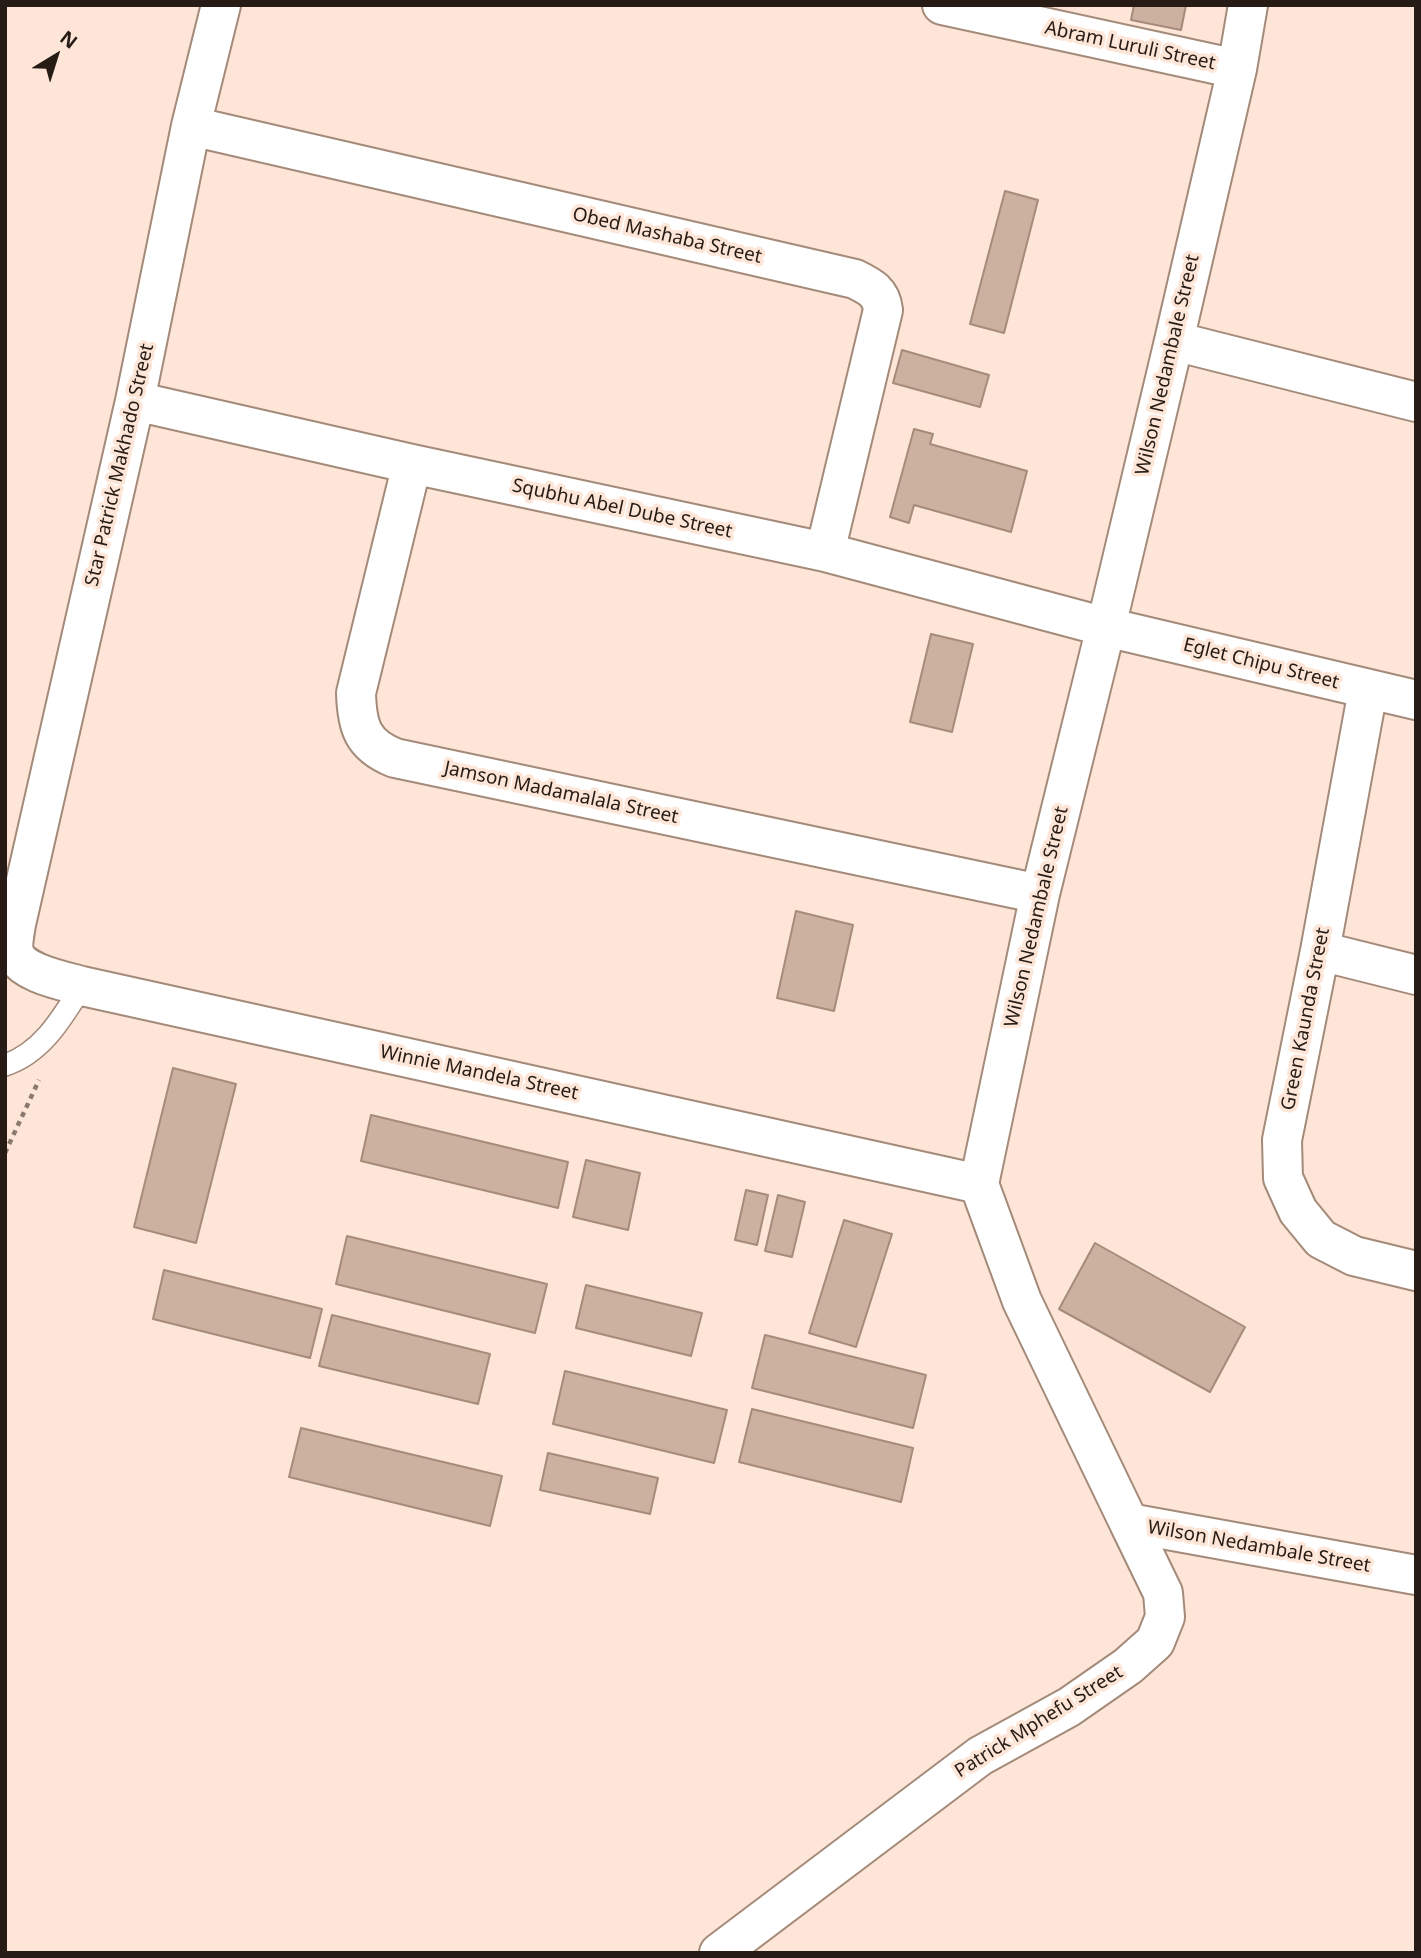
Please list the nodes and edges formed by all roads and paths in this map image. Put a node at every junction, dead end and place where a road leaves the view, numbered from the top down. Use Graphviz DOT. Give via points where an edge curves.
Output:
graph roads {
  1 [pos="221,5"];
  2 [pos="942,5"];
  3 [pos="1248,5"];
  4 [pos="1237,69"];
  5 [pos="191,126"];
  6 [pos="1174,341"];
  7 [pos="135,401"];
  8 [pos="1416,402"];
  9 [pos="412,464"];
  10 [pos="825,552"];
  11 [pos="1106,627"];
  12 [pos="1368,690"];
  13 [pos="1416,700"];
  14 [pos="1040,894"];
  15 [pos="16,924"];
  16 [pos="1320,951"];
  17 [pos="1416,975"];
  18 [pos="82,986"];
  19 [pos="5,1065"];
  20 [pos="979,1184"];
  21 [pos="1416,1271"];
  22 [pos="1129,1523"];
  23 [pos="1416,1575"];
  24 [pos="719,1953"];
  1 -- 5 [label="street, Star Patrick Makhado Street"];
  2 -- 4 [label="street, Abram Luruli Street"];
  3 -- 4 [label="street, Wilson Nedambale Street"];
  4 -- 6 [label="street, Wilson Nedambale Street"];
  5 -- 7 [label="street, Star Patrick Makhado Street"];
  5 -- 10 [label="street, Obed Mashaba Street" via="855,279 873,288 882,299 883,310"];
  6 -- 8 [label="street"];
  6 -- 11 [label="street, Wilson Nedambale Street"];
  7 -- 9 [label="street, Squbhu Abel Dube Street"];
  7 -- 15 [label="street, Star Patrick Makhado Street"];
  9 -- 10 [label="street, Squbhu Abel Dube Street"];
  9 -- 14 [label="street, Jamson Madamalala Street" via="356,694 357,721 368,741 383,753"];
  10 -- 11 [label="street, Squbhu Abel Dube Street"];
  11 -- 12 [label="street, Eglet Chipu Street"];
  11 -- 14 [label="street, Wilson Nedambale Street"];
  12 -- 13 [label="street, Eglet Chipu Street"];
  12 -- 16 [label="street, Green Kaunda Street"];
  14 -- 20 [label="street, Wilson Nedambale Street"];
  15 -- 18 [label="street, Winnie Mandela Street" via="14,951 19,961 44,975"];
  16 -- 17 [label="street"];
  16 -- 21 [label="street, Green Kaunda Street" via="1282,1140 1283,1178 1298,1211 1321,1239 1354,1256"];
  18 -- 19 [label="lane" via="38,1046"];
  18 -- 20 [label="street, Winnie Mandela Street"];
  20 -- 22 [label="street, Wilson Nedambale Street" via="1023,1301"];
  22 -- 23 [label="street, Wilson Nedambale Street"];
  22 -- 24 [label="street, Patrick Mphefu Street" via="1163,1593 1164,1617 1154,1642 1128,1667 1069,1707 979,1756"];
}
